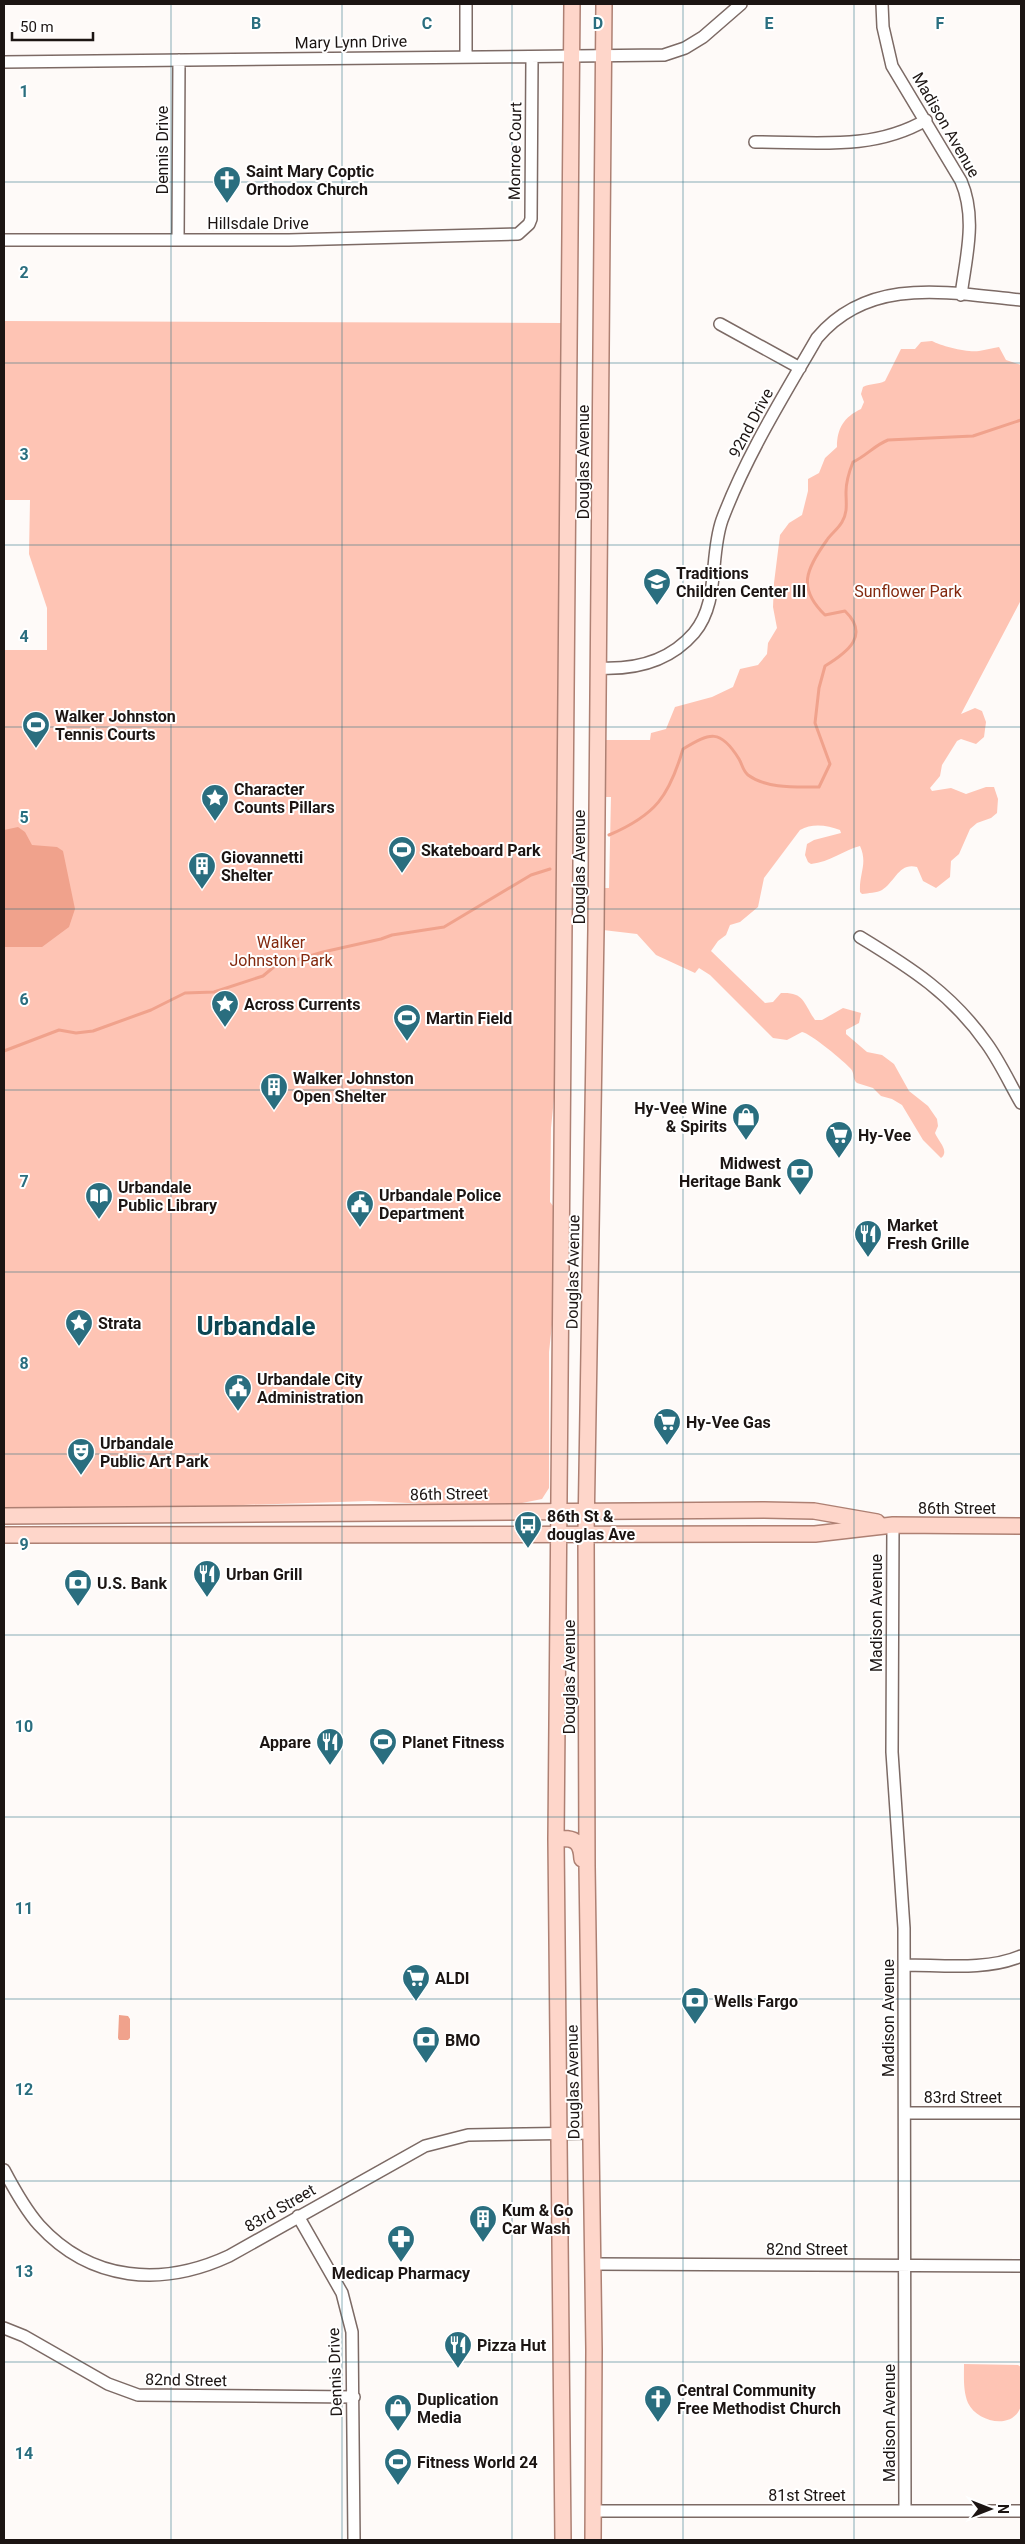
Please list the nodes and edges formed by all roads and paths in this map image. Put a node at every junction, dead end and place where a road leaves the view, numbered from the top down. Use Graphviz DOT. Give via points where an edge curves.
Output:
graph roads {
  1 [pos="466,4"];
  2 [pos="572,4"];
  3 [pos="604,4"];
  4 [pos="741,4"];
  5 [pos="882,4"];
  6 [pos="604,56"];
  7 [pos="466,57"];
  8 [pos="572,57"];
  9 [pos="532,58"];
  10 [pos="179,60"];
  11 [pos="4,62"];
  12 [pos="926,120"];
  13 [pos="755,142"];
  14 [pos="513,235"];
  15 [pos="4,240"];
  16 [pos="178,240"];
  17 [pos="961,295"];
  18 [pos="1021,300"];
  19 [pos="720,324"];
  20 [pos="800,368"];
  21 [pos="598,668"];
  22 [pos="860,937"];
  23 [pos="1017,1084"];
  24 [pos="1021,1104"];
  25 [pos="559,1510"];
  26 [pos="586,1510"];
  27 [pos="4,1516"];
  28 [pos="893,1525"];
  29 [pos="1021,1526"];
  30 [pos="558,1533"];
  31 [pos="586,1533"];
  32 [pos="4,1535"];
  33 [pos="556,1839"];
  34 [pos="588,1913"];
  35 [pos="1021,1956"];
  36 [pos="904,1965"];
  37 [pos="905,2113"];
  38 [pos="1021,2113"];
  39 [pos="592,2133"];
  40 [pos="561,2134"];
  41 [pos="4,2170"];
  42 [pos="8,2187"];
  43 [pos="298,2216"];
  44 [pos="592,2264"];
  45 [pos="905,2266"];
  46 [pos="1021,2266"];
  47 [pos="4,2328"];
  48 [pos="354,2397"];
  49 [pos="593,2511"];
  50 [pos="905,2511"];
  51 [pos="1021,2511"];
  52 [pos="354,2540"];
  53 [pos="563,2540"];
  54 [pos="593,2540"];
  1 -- 7 [label="street"];
  2 -- 8 [label="main road, Douglas Avenue"];
  3 -- 6 [label="main road, Douglas Avenue"];
  4 -- 6 [label="street, Mary Lynn Drive" via="685,48 664,55"];
  5 -- 12 [label="street, Madison Avenue" via="883,27 892,66"];
  6 -- 8 [label="street, Mary Lynn Drive"];
  6 -- 21 [label="main road, Douglas Avenue"];
  7 -- 9 [label="street, Mary Lynn Drive"];
  7 -- 10 [label="street, Mary Lynn Drive"];
  8 -- 9 [label="street, Mary Lynn Drive"];
  8 -- 25 [label="main road, Douglas Avenue"];
  9 -- 14 [label="street, Monroe Court" via="531,219 524,231"];
  10 -- 11 [label="street, Mary Lynn Drive"];
  10 -- 16 [label="street, Dennis Drive"];
  12 -- 13 [label="street" via="909,130 876,141"];
  12 -- 17 [label="street, Madison Avenue" via="961,181 969,202 970,223"];
  14 -- 16 [label="street, Hillsdale Drive"];
  15 -- 16 [label="street, Hillsdale Drive"];
  17 -- 18 [label="street, 92nd Drive"];
  17 -- 20 [label="street, 92nd Drive" via="901,292 866,301 844,312 825,328"];
  19 -- 20 [label="street"];
  20 -- 21 [label="street, 92nd Drive" via="735,488 721,523 712,595 694,633 682,646 658,660 638,667"];
  21 -- 26 [label="main road, Douglas Avenue"];
  22 -- 23 [label="street" via="916,971 943,993 967,1018"];
  23 -- 24 [label="street"];
  25 -- 26 [label="main road, 86th Street"];
  25 -- 27 [label="main road, 86th Street"];
  25 -- 30 [label="main road, Douglas Avenue"];
  26 -- 28 [label="main road, 86th Street" via="814,1511"];
  26 -- 31 [label="main road, Douglas Avenue"];
  28 -- 29 [label="main road, 86th Street"];
  28 -- 31 [label="main road, 86th Street" via="815,1534"];
  28 -- 36 [label="street, Madison Avenue" via="892,1752"];
  30 -- 31 [label="main road, 86th Street"];
  30 -- 32 [label="main road, 86th Street"];
  30 -- 33 [label="main road, Douglas Avenue"];
  31 -- 34 [label="main road, Douglas Avenue"];
  33 -- 34 [label="main road" via="570,1838 578,1841 582,1848 583,1900"];
  33 -- 40 [label="main road, Douglas Avenue"];
  34 -- 39 [label="main road, Douglas Avenue"];
  35 -- 36 [label="street" via="969,1965"];
  36 -- 37 [label="street, Madison Avenue"];
  37 -- 38 [label="street, 83rd Street"];
  37 -- 45 [label="street, Madison Avenue"];
  39 -- 40 [label="street, 83rd Street"];
  39 -- 44 [label="main road, Douglas Avenue"];
  40 -- 43 [label="street, 83rd Street" via="490,2133 445,2139 402,2157"];
  40 -- 53 [label="main road, Douglas Avenue"];
  41 -- 42 [label="street, 83rd Street"];
  42 -- 43 [label="street, 83rd Street" via="38,2224 69,2250 104,2267 143,2275 166,2275 206,2266"];
  43 -- 48 [label="street, Dennis Drive" via="333,2276 348,2311 352,2332"];
  44 -- 45 [label="street, 82nd Street"];
  44 -- 49 [label="main road, Douglas Avenue"];
  45 -- 46 [label="street, 82nd Street"];
  45 -- 50 [label="street, Madison Avenue"];
  47 -- 48 [label="street, 82nd Street" via="108,2384 138,2395"];
  48 -- 52 [label="street, Dennis Drive"];
  49 -- 50 [label="street, 81st Street"];
  49 -- 54 [label="main road, Douglas Avenue"];
  50 -- 51 [label="street, 81st Street"];
}
